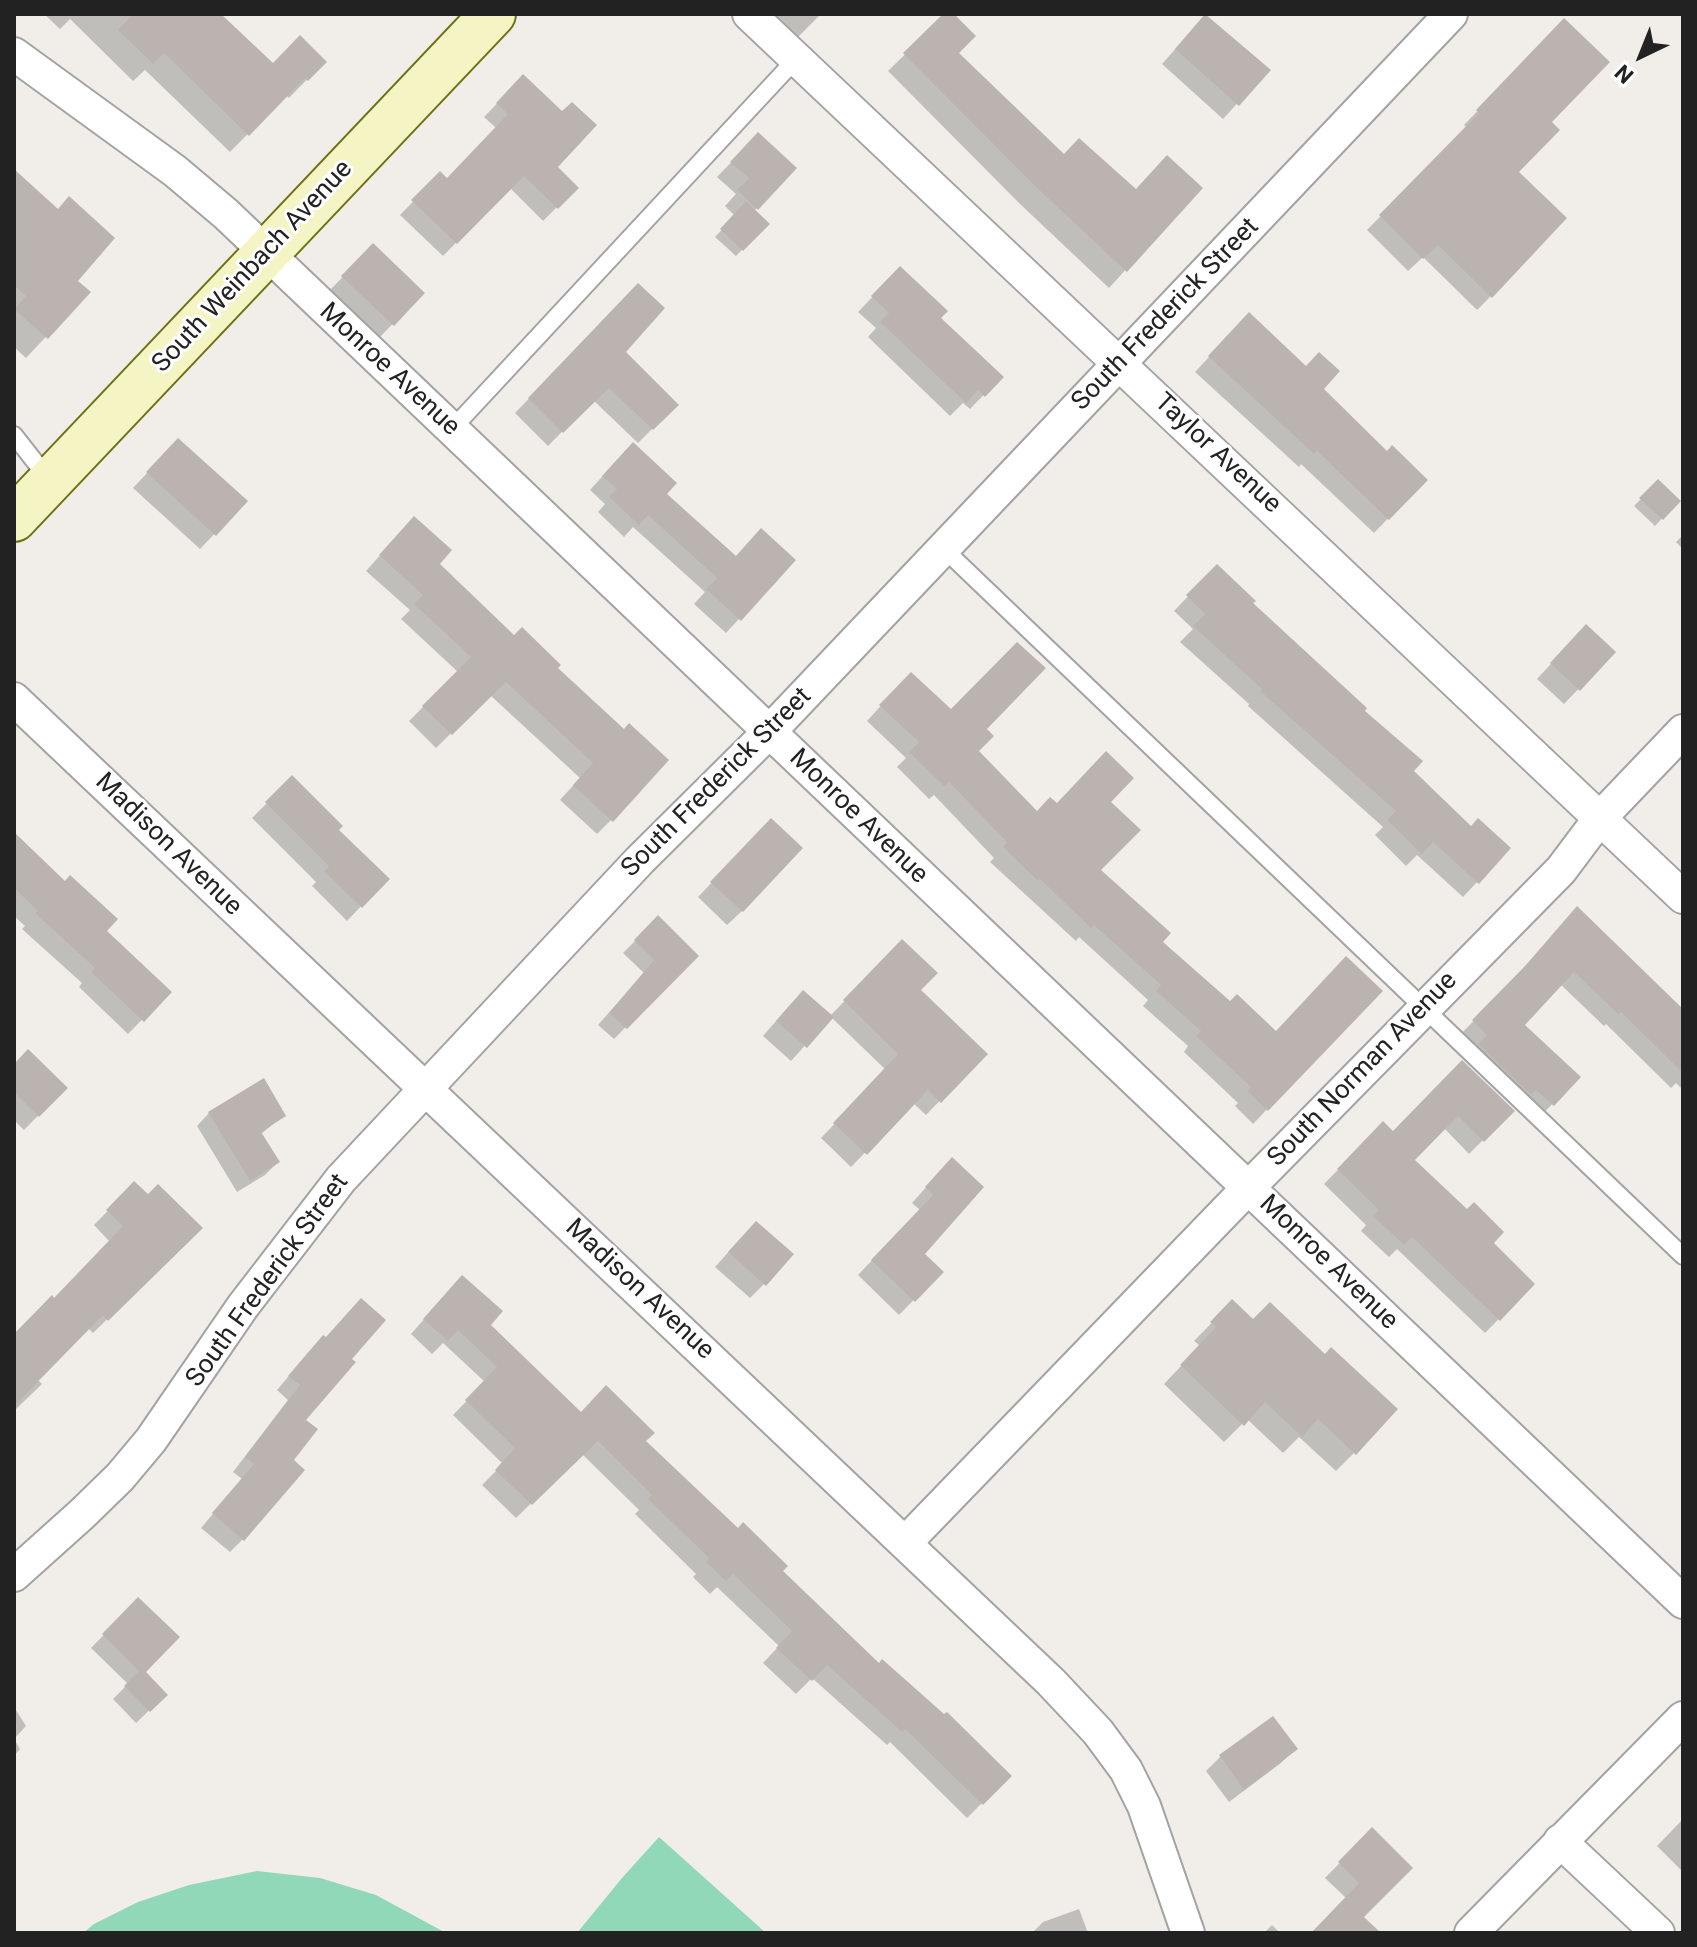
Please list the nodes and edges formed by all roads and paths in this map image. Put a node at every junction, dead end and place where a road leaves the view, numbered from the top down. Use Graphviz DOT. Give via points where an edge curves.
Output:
graph roads {
  1 [pos="493,14"];
  2 [pos="749,14"];
  3 [pos="1451,14"];
  4 [pos="14,54"];
  5 [pos="796,59"];
  6 [pos="265,253"];
  7 [pos="1121,364"];
  8 [pos="452,429"];
  9 [pos="14,435"];
  10 [pos="50,481"];
  11 [pos="14,519"];
  12 [pos="944,549"];
  13 [pos="14,699"];
  14 [pos="770,731"];
  15 [pos="1683,731"];
  16 [pos="1600,818"];
  17 [pos="1683,897"];
  18 [pos="1425,1007"];
  19 [pos="424,1088"];
  20 [pos="1248,1188"];
  21 [pos="1683,1256"];
  22 [pos="905,1543"];
  23 [pos="14,1575"];
  24 [pos="1683,1602"];
  25 [pos="1683,1718"];
  26 [pos="1560,1841"];
  27 [pos="1188,1933"];
  28 [pos="1471,1933"];
  29 [pos="1658,1933"];
  1 -- 6 [label="street, South Weinbach Avenue"];
  2 -- 5 [label="street, Taylor Avenue"];
  3 -- 7 [label="street, South Frederick Street"];
  4 -- 6 [label="street, Monroe Avenue" via="175,171"];
  5 -- 7 [label="street, Taylor Avenue"];
  5 -- 8 [label="lane"];
  6 -- 8 [label="street, Monroe Avenue"];
  6 -- 10 [label="street, South Weinbach Avenue"];
  7 -- 12 [label="street, South Frederick Street"];
  7 -- 16 [label="street, Taylor Avenue"];
  8 -- 14 [label="street, Monroe Avenue"];
  9 -- 10 [label="lane"];
  10 -- 11 [label="street, South Weinbach Avenue"];
  12 -- 14 [label="street, South Frederick Street"];
  12 -- 18 [label="lane"];
  13 -- 19 [label="street, Madison Avenue"];
  14 -- 19 [label="street, South Frederick Street"];
  14 -- 20 [label="street, Monroe Avenue"];
  15 -- 16 [label="street, South Norman Avenue"];
  16 -- 17 [label="street, Taylor Avenue"];
  16 -- 18 [label="street, South Norman Avenue" via="1561,870"];
  18 -- 20 [label="street, South Norman Avenue"];
  18 -- 21 [label="lane"];
  19 -- 22 [label="street, Madison Avenue"];
  19 -- 23 [label="street, South Frederick Street" via="309,1217 141,1452"];
  20 -- 22 [label="street, South Norman Avenue"];
  20 -- 24 [label="street, Monroe Avenue"];
  22 -- 27 [label="street, Madison Avenue" via="1051,1682 1126,1770 1149,1819"];
  25 -- 26 [label="street"];
  26 -- 28 [label="street"];
  26 -- 29 [label="street"];
}
